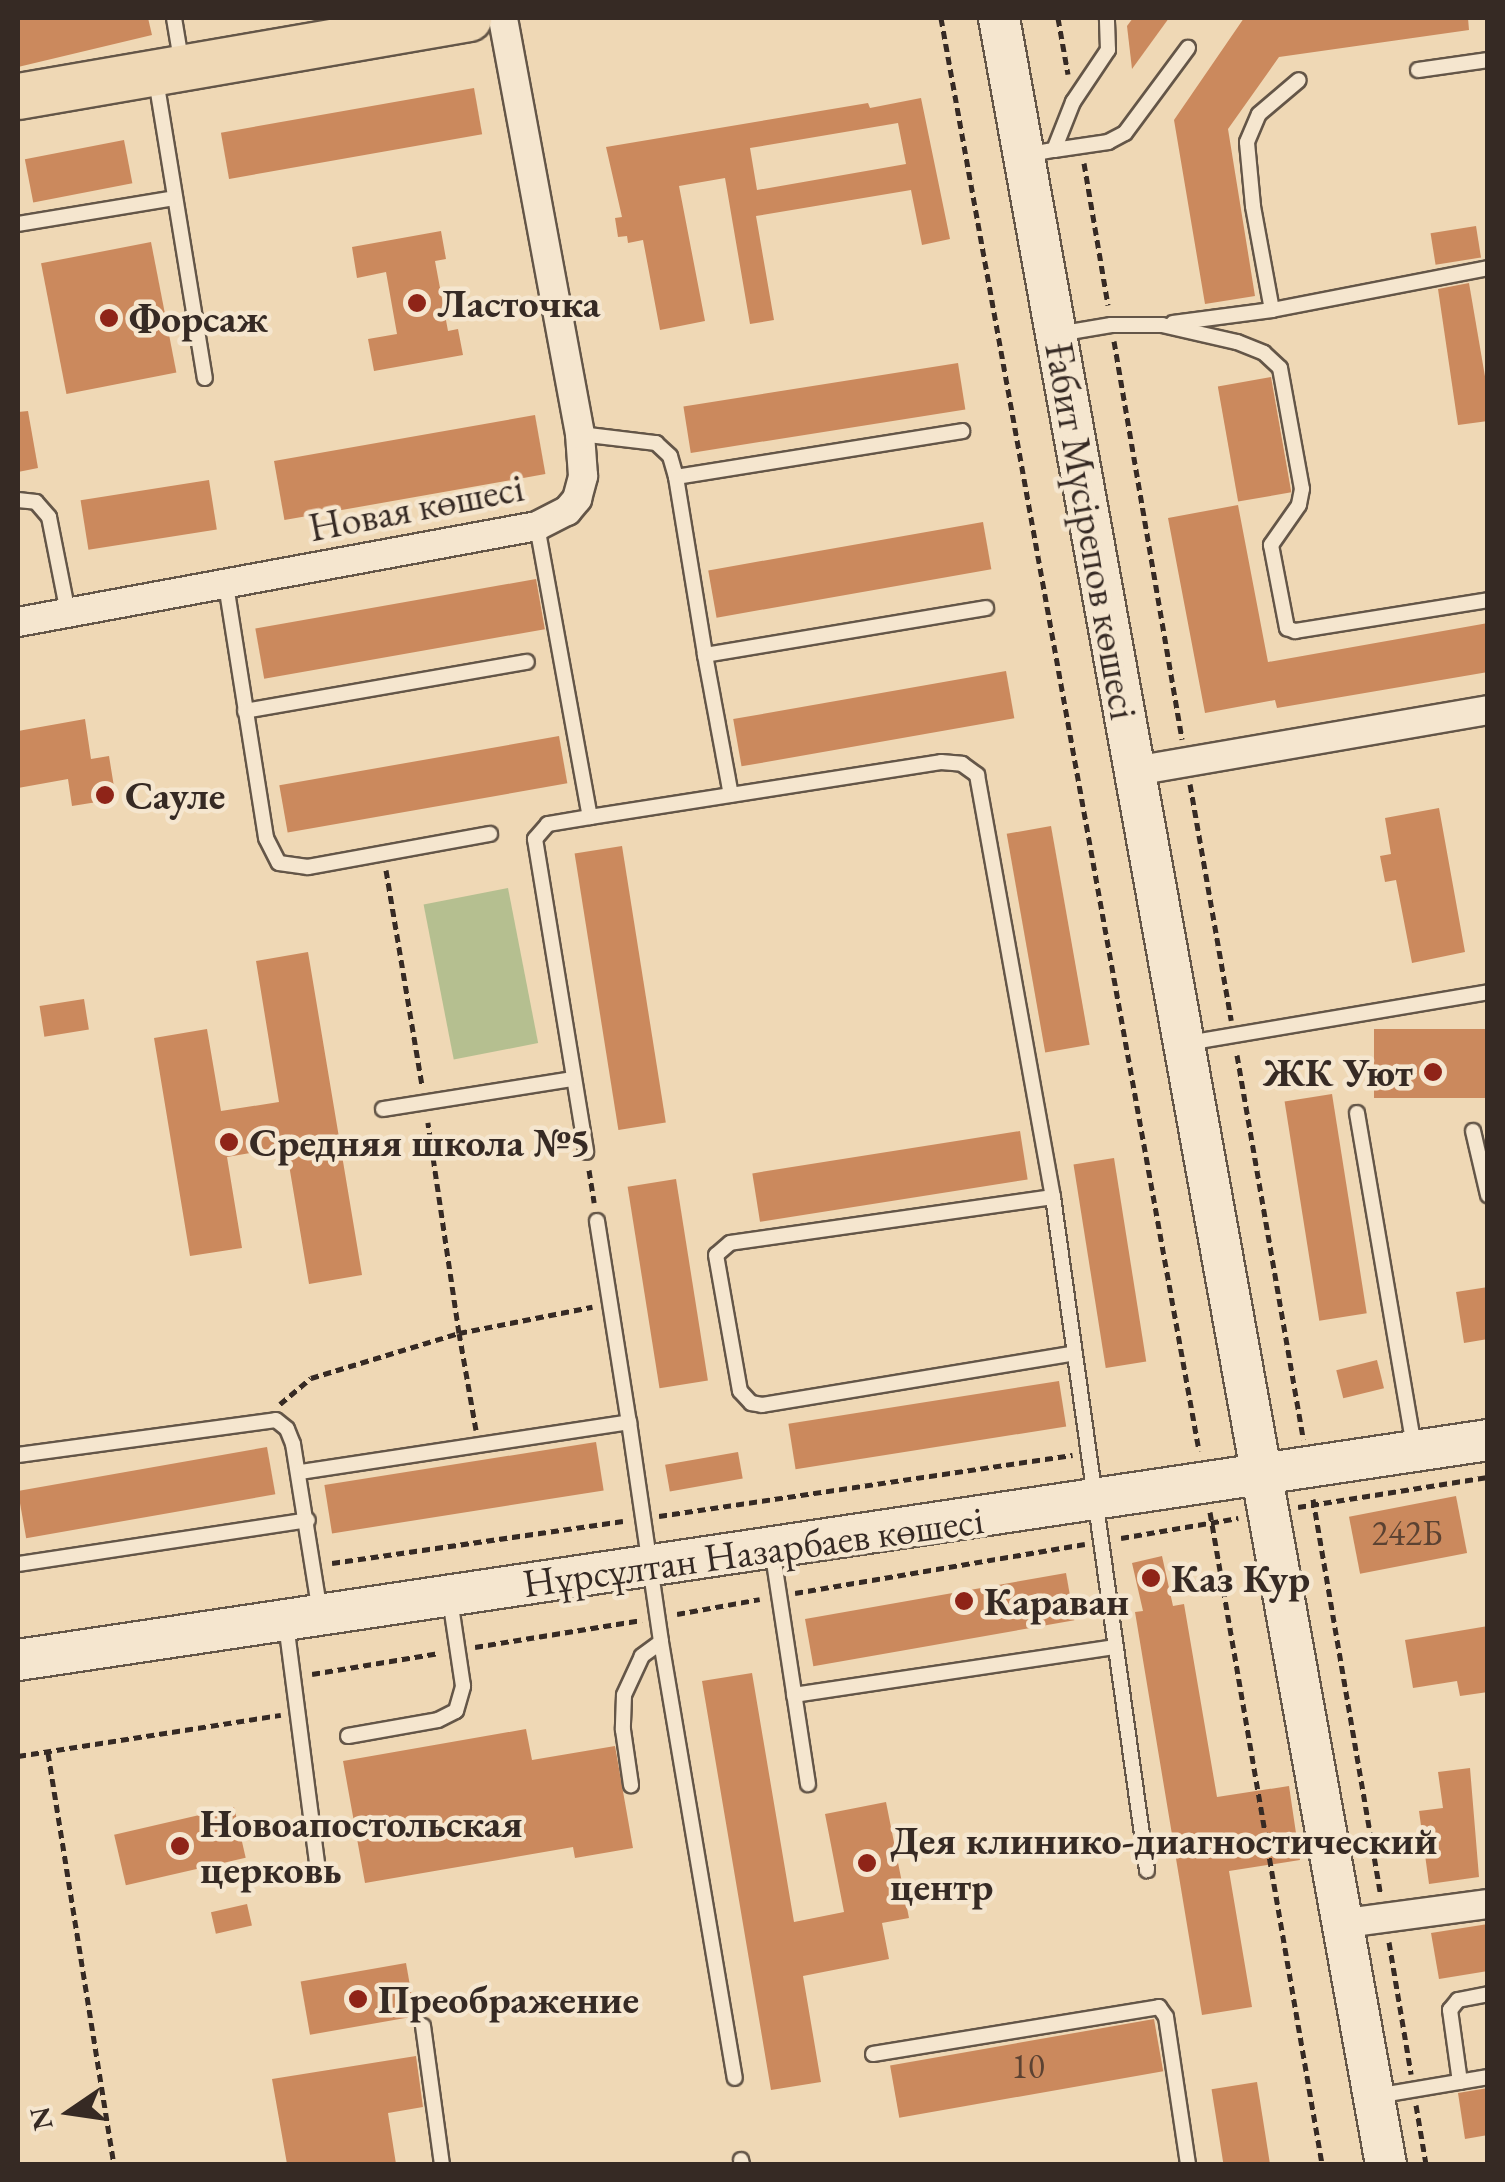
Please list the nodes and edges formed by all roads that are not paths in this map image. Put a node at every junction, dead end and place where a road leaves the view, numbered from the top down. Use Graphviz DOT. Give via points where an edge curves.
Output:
graph roads {
  1 [pos="174,18"];
  2 [pos="468,18"];
  3 [pos="503,18"];
  4 [pos="999,18"];
  5 [pos="1107,18"];
  6 [pos="1188,48"];
  7 [pos="1488,60"];
  8 [pos="1418,70"];
  9 [pos="169,73"];
  10 [pos="1300,80"];
  11 [pos="18,96"];
  12 [pos="1039,153"];
  13 [pos="176,198"];
  14 [pos="18,224"];
  15 [pos="1488,268"];
  16 [pos="1272,310"];
  17 [pos="1162,324"];
  18 [pos="1057,334"];
  19 [pos="205,378"];
  20 [pos="962,431"];
  21 [pos="580,434"];
  22 [pos="676,478"];
  23 [pos="18,500"];
  24 [pos="537,526"];
  25 [pos="226,585"];
  26 [pos="1488,600"];
  27 [pos="986,608"];
  28 [pos="68,613"];
  29 [pos="18,622"];
  30 [pos="705,655"];
  31 [pos="527,662"];
  32 [pos="1488,710"];
  33 [pos="245,711"];
  34 [pos="1136,771"];
  35 [pos="731,794"];
  36 [pos="590,817"];
  37 [pos="490,834"];
  38 [pos="1488,992"];
  39 [pos="1185,1044"];
  40 [pos="574,1078"];
  41 [pos="383,1108"];
  42 [pos="1357,1113"];
  43 [pos="1473,1131"];
  44 [pos="586,1152"];
  45 [pos="1053,1196"];
  46 [pos="1488,1196"];
  47 [pos="597,1221"];
  48 [pos="1075,1353"];
  49 [pos="629,1422"];
  50 [pos="1488,1440"];
  51 [pos="1415,1451"];
  52 [pos="18,1455"];
  53 [pos="300,1472"];
  54 [pos="1265,1493"];
  55 [pos="1096,1501"];
  56 [pos="308,1520"];
  57 [pos="772,1548"];
  58 [pos="18,1564"];
  59 [pos="652,1566"];
  60 [pos="449,1594"];
  61 [pos="303,1615"];
  62 [pos="662,1642"];
  63 [pos="1115,1647"];
  64 [pos="18,1660"];
  65 [pos="794,1694"];
  66 [pos="348,1736"];
  67 [pos="808,1784"];
  68 [pos="631,1785"];
  69 [pos="1147,1870"];
  70 [pos="320,1877"];
  71 [pos="1488,1904"];
  72 [pos="1365,1920"];
  73 [pos="1488,1994"];
  74 [pos="423,2026"];
  75 [pos="873,2054"];
  76 [pos="1488,2077"];
  77 [pos="735,2078"];
  78 [pos="1460,2082"];
  79 [pos="1394,2093"];
  80 [pos="442,2164"];
  81 [pos="1188,2164"];
  82 [pos="1386,2164"];
  1 -- 9 [label="lane"];
  2 -- 9 [label="main road"];
  3 -- 21 [label="street, Новая көшесі"];
  4 -- 12 [label="main road, Ғабит Мүсірепов көшесі"];
  5 -- 12 [label="lane" via="1108,50"];
  6 -- 12 [label="lane" via="1126,133"];
  7 -- 8 [label="lane"];
  9 -- 11 [label="main road"];
  9 -- 13 [label="lane"];
  10 -- 16 [label="lane" via="1260,114 1247,142"];
  12 -- 18 [label="main road, Ғабит Мүсірепов көшесі"];
  13 -- 14 [label="lane"];
  13 -- 19 [label="lane"];
  15 -- 16 [label="lane"];
  16 -- 17 [label="lane"];
  17 -- 18 [label="lane"];
  17 -- 26 [label="lane" via="1251,347 1273,360 1283,377 1302,489 1272,545 1287,628"];
  18 -- 34 [label="main road, Ғабит Мүсірепов көшесі"];
  20 -- 22 [label="lane"];
  21 -- 22 [label="lane" via="656,443 670,456"];
  21 -- 24 [label="street, Новая көшесі" via="577,499"];
  22 -- 30 [label="lane"];
  23 -- 28 [label="lane" via="36,502 49,516"];
  24 -- 25 [label="street, Новая көшесі"];
  24 -- 36 [label="lane"];
  25 -- 28 [label="street, Новая көшесі"];
  25 -- 33 [label="lane"];
  27 -- 30 [label="lane"];
  28 -- 29 [label="street, Новая көшесі"];
  30 -- 35 [label="lane"];
  31 -- 33 [label="lane"];
  32 -- 34 [label="street"];
  33 -- 37 [label="lane" via="266,838 274,858 286,866"];
  34 -- 39 [label="main road, Ғабит Мүсірепов көшесі"];
  35 -- 36 [label="lane"];
  35 -- 45 [label="lane" via="941,762 962,764 977,775"];
  36 -- 40 [label="lane" via="548,824 535,839"];
  38 -- 39 [label="lane"];
  39 -- 54 [label="main road, Ғабит Мүсірепов көшесі"];
  40 -- 41 [label="lane"];
  40 -- 44 [label="lane"];
  42 -- 51 [label="lane"];
  43 -- 46 [label="lane"];
  45 -- 48 [label="lane"];
  45 -- 48 [label="lane" via="730,1243 716,1255 740,1392 751,1403"];
  47 -- 49 [label="lane"];
  48 -- 55 [label="lane"];
  49 -- 53 [label="lane"];
  49 -- 59 [label="lane"];
  50 -- 51 [label="main road, Нұрсұлтан Назарбаев көшесі"];
  51 -- 54 [label="main road, Нұрсұлтан Назарбаев көшесі" via="1311,1486"];
  52 -- 53 [label="lane" via="262,1419 287,1429"];
  53 -- 56 [label="lane"];
  54 -- 55 [label="main road, Нұрсұлтан Назарбаев көшесі" via="1208,1504"];
  54 -- 72 [label="main road"];
  55 -- 57 [label="main road, Нұрсұлтан Назарбаев көшесі"];
  55 -- 63 [label="lane"];
  56 -- 58 [label="lane"];
  56 -- 61 [label="lane" via="314,1566"];
  57 -- 59 [label="main road, Нұрсұлтан Назарбаев көшесі"];
  57 -- 65 [label="lane"];
  59 -- 60 [label="main road, Нұрсұлтан Назарбаев көшесі"];
  59 -- 62 [label="lane"];
  60 -- 61 [label="main road, Нұрсұлтан Назарбаев көшесі"];
  60 -- 66 [label="lane" via="464,1694 456,1711"];
  61 -- 64 [label="main road, Нұрсұлтан Назарбаев көшесі"];
  61 -- 70 [label="lane" via="295,1697"];
  62 -- 68 [label="lane" via="642,1656 624,1696"];
  62 -- 77 [label="lane"];
  63 -- 65 [label="lane"];
  63 -- 69 [label="lane"];
  65 -- 67 [label="lane"];
  71 -- 72 [label="street"];
  72 -- 79 [label="main road"];
  73 -- 78 [label="lane" via="1458,2000 1450,2010"];
  74 -- 80 [label="lane"];
  75 -- 81 [label="lane" via="1159,2007 1166,2017"];
  76 -- 78 [label="lane"];
  78 -- 79 [label="lane"];
  79 -- 82 [label="main road"];
}
